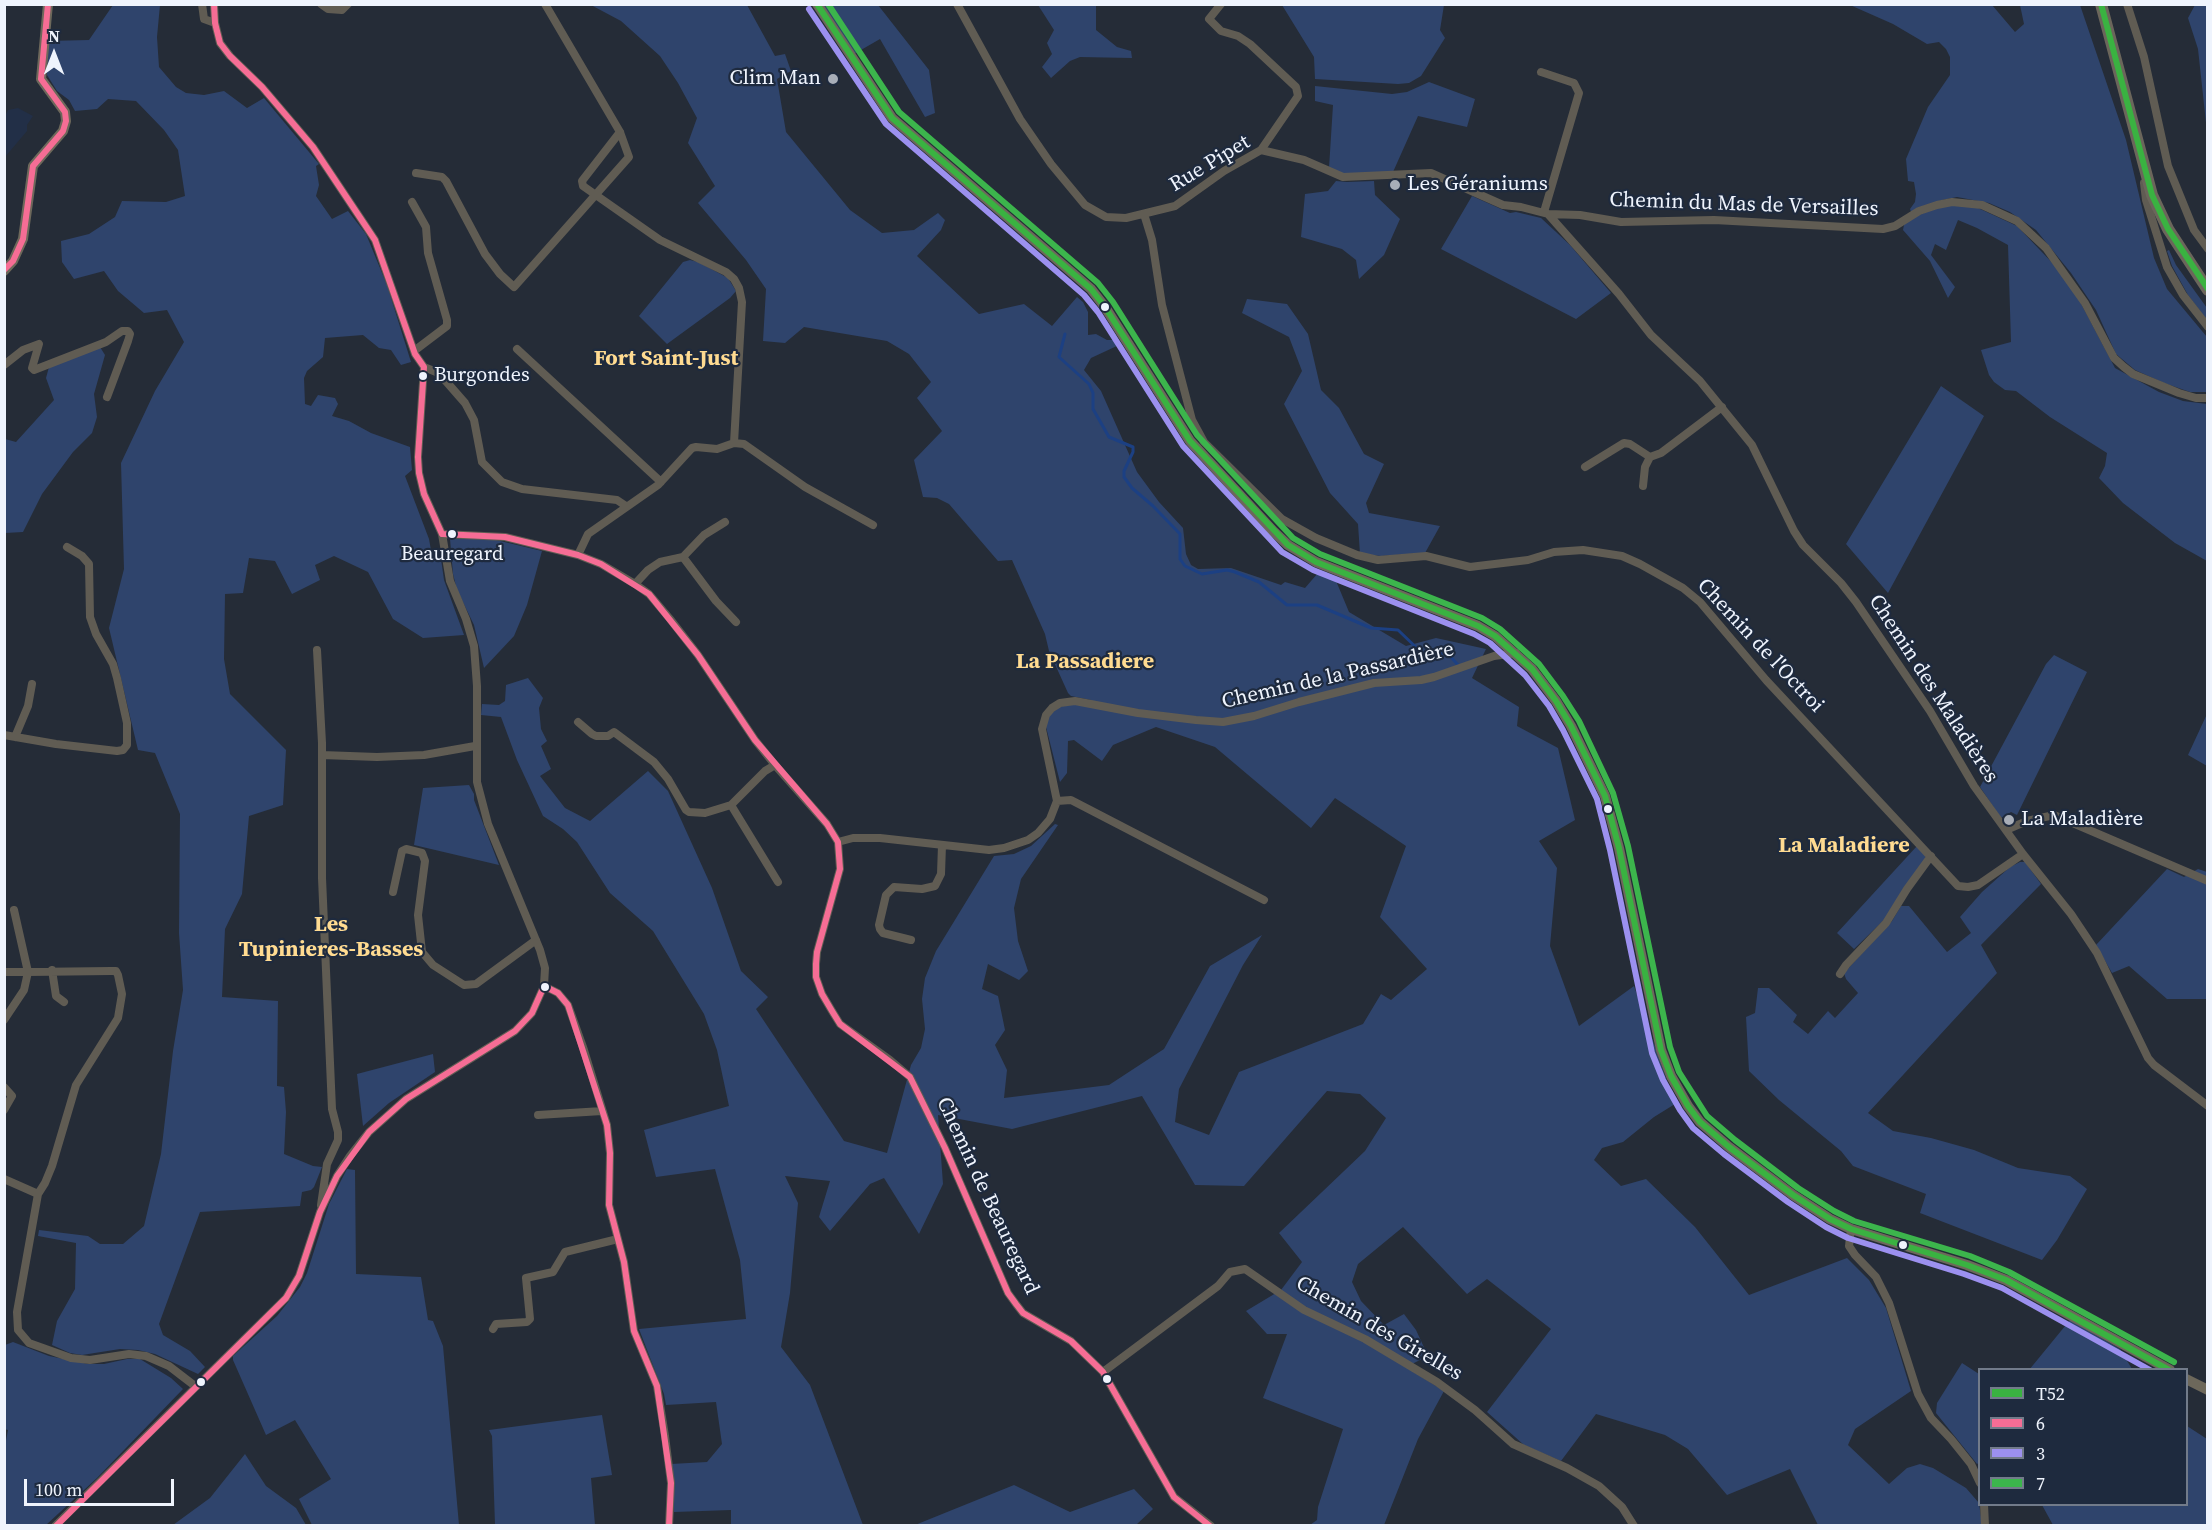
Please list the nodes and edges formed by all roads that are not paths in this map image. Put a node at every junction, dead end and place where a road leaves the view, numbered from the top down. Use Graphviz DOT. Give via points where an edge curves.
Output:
graph roads {
  1 [pos="48,4"];
  2 [pos="202,4"];
  3 [pos="214,4"];
  4 [pos="321,4"];
  5 [pos="348,4"];
  6 [pos="545,4"];
  7 [pos="817,4"];
  8 [pos="957,4"];
  9 [pos="1221,4"];
  10 [pos="2101,4"];
  11 [pos="2127,4"];
  12 [pos="215,22"];
  13 [pos="1541,72"];
  14 [pos="620,132"];
  15 [pos="1261,150"];
  16 [pos="2143,161"];
  17 [pos="416,173"];
  18 [pos="595,194"];
  19 [pos="412,202"];
  20 [pos="1546,213"];
  21 [pos="1144,214"];
  22 [pos="2208,249"];
  23 [pos="4,271"];
  24 [pos="2208,290"];
  25 [pos="2208,327"];
  26 [pos="517,349"];
  27 [pos="414,351"];
  28 [pos="4,365"];
  29 [pos="424,367"];
  30 [pos="107,397"];
  31 [pos="2206,398"];
  32 [pos="1722,407"];
  33 [pos="734,443"];
  34 [pos="1201,446"];
  35 [pos="1650,457"];
  36 [pos="1585,467"];
  37 [pos="661,482"];
  38 [pos="1643,486"];
  39 [pos="626,506"];
  40 [pos="725,522"];
  41 [pos="873,525"];
  42 [pos="442,534"];
  43 [pos="67,548"];
  44 [pos="578,555"];
  45 [pos="683,557"];
  46 [pos="635,584"];
  47 [pos="736,621"];
  48 [pos="317,650"];
  49 [pos="1516,653"];
  50 [pos="32,684"];
  51 [pos="578,722"];
  52 [pos="4,735"];
  53 [pos="15,737"];
  54 [pos="475,746"];
  55 [pos="322,755"];
  56 [pos="775,765"];
  57 [pos="1057,801"];
  58 [pos="731,805"];
  59 [pos="2006,830"];
  60 [pos="838,842"];
  61 [pos="942,845"];
  62 [pos="2023,854"];
  63 [pos="1931,856"];
  64 [pos="2208,881"];
  65 [pos="778,882"];
  66 [pos="393,892"];
  67 [pos="1264,900"];
  68 [pos="14,910"];
  69 [pos="536,940"];
  70 [pos="911,940"];
  71 [pos="52,970"];
  72 [pos="4,972"];
  73 [pos="28,972"];
  74 [pos="1840,974"];
  75 [pos="544,986"];
  76 [pos="64,1002"];
  77 [pos="4,1020"];
  78 [pos="4,1088"];
  79 [pos="2208,1106"];
  80 [pos="4,1110"];
  81 [pos="602,1111"];
  82 [pos="538,1115"];
  83 [pos="4,1179"];
  84 [pos="38,1194"];
  85 [pos="320,1212"];
  86 [pos="1851,1229"];
  87 [pos="618,1239"];
  88 [pos="493,1329"];
  89 [pos="2166,1368"];
  90 [pos="1103,1372"];
  91 [pos="2188,1380"];
  92 [pos="195,1386"];
  93 [pos="2208,1390"];
  94 [pos="1978,1479"];
  95 [pos="1984,1506"];
  96 [pos="55,1526"];
  97 [pos="669,1526"];
  98 [pos="1211,1526"];
  99 [pos="1634,1526"];
  100 [pos="1985,1526"];
  1 -- 23 [label="main road" via="41,79 65,112 66,121 63,131 33,166 23,239"];
  2 -- 12 [label="street" via="204,19"];
  3 -- 12 [label="street"];
  4 -- 5 [label="street" via="342,10"];
  6 -- 14 [label="street"];
  7 -- 34 [label="main road" via="892,118 1096,295"];
  8 -- 21 [label="street, Rue Pipet" via="1020,118 1077,198 1106,217"];
  9 -- 15 [label="street" via="1210,21 1221,31 1250,44 1296,87 1298,96"];
  10 -- 16 [label="main road"];
  11 -- 22 [label="street" via="2144,57 2168,166 2194,230"];
  12 -- 27 [label="street" via="220,42 230,56 313,147 375,240"];
  13 -- 20 [label="street" via="1574,83 1579,93"];
  14 -- 18 [label="street" via="629,157"];
  14 -- 18 [label="street" via="582,181"];
  15 -- 20 [label="street, Rue Pipet" via="1304,160 1343,177 1431,173 1503,205"];
  15 -- 21 [label="street, Rue Pipet" via="1174,206"];
  16 -- 24 [label="main road" via="2152,195 2168,229"];
  16 -- 25 [label="street" via="2146,200 2164,257 2182,295"];
  17 -- 18 [label="street" via="446,181 485,254 514,287"];
  18 -- 33 [label="street" via="660,240 734,279 742,302"];
  19 -- 27 [label="street" via="426,227 428,253 447,320 447,326"];
  20 -- 31 [label="street, Chemin du Mas de Versailles" via="1621,222 1714,220 1883,229 1919,211 1952,202 1982,205 2008,216 2054,259 2085,303 2114,358 2133,374 2156,385"];
  20 -- 32 [label="street, Chemin des Maladières" via="1651,335"];
  21 -- 34 [label="street, Chemin de l'Octroi" via="1151,233 1162,305"];
  26 -- 37 [label="street"];
  27 -- 29 [label="street"];
  28 -- 30 [label="street" via="23,350 39,344 34,370 106,342 122,330 128,331 128,341"];
  29 -- 39 [label="street" via="444,379 465,403 474,420 482,462 502,482 522,489 617,500"];
  29 -- 42 [label="street" via="419,473"];
  32 -- 35 [label="street"];
  32 -- 59 [label="street, Chemin des Maladières" via="1752,445 1803,545 1856,602"];
  33 -- 37 [label="street" via="717,449 692,448"];
  33 -- 41 [label="street" via="744,444 805,487"];
  34 -- 49 [label="main road" via="1273,531 1302,555 1478,626"];
  34 -- 63 [label="street, Chemin de l'Octroi" via="1282,519 1358,555 1378,560 1426,556 1478,566 1583,550 1622,556 1683,588"];
  35 -- 36 [label="street" via="1624,444"];
  35 -- 38 [label="street" via="1644,467"];
  37 -- 39 [label="street"];
  39 -- 44 [label="street" via="588,534"];
  40 -- 45 [label="street"];
  42 -- 44 [label="street" via="505,537"];
  42 -- 54 [label="street" via="450,581 474,646"];
  43 -- 53 [label="street" via="89,564 90,617 117,678 127,723 127,745 117,751"];
  44 -- 46 [label="street"];
  45 -- 46 [label="street" via="660,562"];
  45 -- 47 [label="street"];
  46 -- 56 [label="street" via="649,594 677,628"];
  48 -- 55 [label="street"];
  49 -- 57 [label="street, Chemin de la Passardière" via="1494,656 1434,677 1374,683 1231,721 1196,720 1068,700 1052,708 1042,729"];
  49 -- 86 [label="main road" via="1556,700 1605,796 1661,1050 1688,1106 1729,1147 1830,1219"];
  50 -- 53 [label="street"];
  51 -- 58 [label="street" via="596,736 614,732 654,762 689,812 705,813"];
  52 -- 53 [label="street"];
  54 -- 55 [label="street" via="424,755"];
  54 -- 69 [label="street" via="480,799"];
  55 -- 85 [label="street" via="322,888 332,1109 338,1140 327,1164"];
  56 -- 58 [label="street"];
  56 -- 60 [label="street"];
  57 -- 61 [label="street" via="1045,826 1016,845 989,850"];
  57 -- 67 [label="street" via="1071,800"];
  58 -- 65 [label="street"];
  59 -- 62 [label="street, Chemin des Maladières"];
  59 -- 64 [label="street" via="2054,815"];
  60 -- 61 [label="street" via="880,838"];
  60 -- 90 [label="street, Chemin de Beauregard" via="840,869 817,952 816,977 822,994 840,1024 909,1077 1012,1299 1023,1313 1071,1341"];
  61 -- 70 [label="street" via="941,874 935,886 894,887 886,895 880,929"];
  62 -- 63 [label="street, Chemin de l'Octroi" via="1978,885 1968,887 1958,886"];
  62 -- 79 [label="street, Chemin des Maladières" via="2097,953 2148,1058"];
  63 -- 74 [label="street" via="1886,923"];
  66 -- 69 [label="street" via="402,851 422,853 425,861 418,915 422,952 433,965 464,985 476,984"];
  68 -- 73 [label="street"];
  69 -- 75 [label="street" via="545,968"];
  71 -- 73 [label="street"];
  71 -- 76 [label="street" via="56,996"];
  71 -- 84 [label="street" via="116,971 122,988 114,1025 76,1085 52,1166"];
  72 -- 73 [label="street"];
  73 -- 77 [label="street" via="24,990"];
  75 -- 81 [label="street" via="558,993 568,1005"];
  75 -- 85 [label="street" via="532,1013 515,1031 406,1099 369,1132 337,1176"];
  78 -- 80 [label="street" via="12,1096"];
  81 -- 82 [label="street"];
  81 -- 87 [label="street" via="610,1153 609,1205"];
  83 -- 84 [label="street"];
  84 -- 92 [label="street" via="17,1312 18,1330 23,1338 37,1347 80,1359 146,1356 169,1366"];
  85 -- 92 [label="street" via="299,1276 286,1298"];
  86 -- 89 [label="main road" via="1967,1264 2006,1280"];
  86 -- 94 [label="street" via="1849,1246 1876,1277 1889,1303 1918,1394 1931,1418 1951,1438"];
  87 -- 88 [label="street" via="565,1252 553,1272 526,1278 530,1319 496,1324"];
  87 -- 97 [label="street" via="634,1331 657,1386 671,1484"];
  90 -- 98 [label="street, Chemin de Beauregard" via="1174,1497"];
  90 -- 99 [label="street, Chemin des Girelles" via="1218,1286 1230,1272 1245,1269 1304,1310 1365,1339 1457,1395 1513,1444 1599,1486"];
  91 -- 93 [label="main road"];
  92 -- 96 [label="street"];
  95 -- 100 [label="street"];
}
